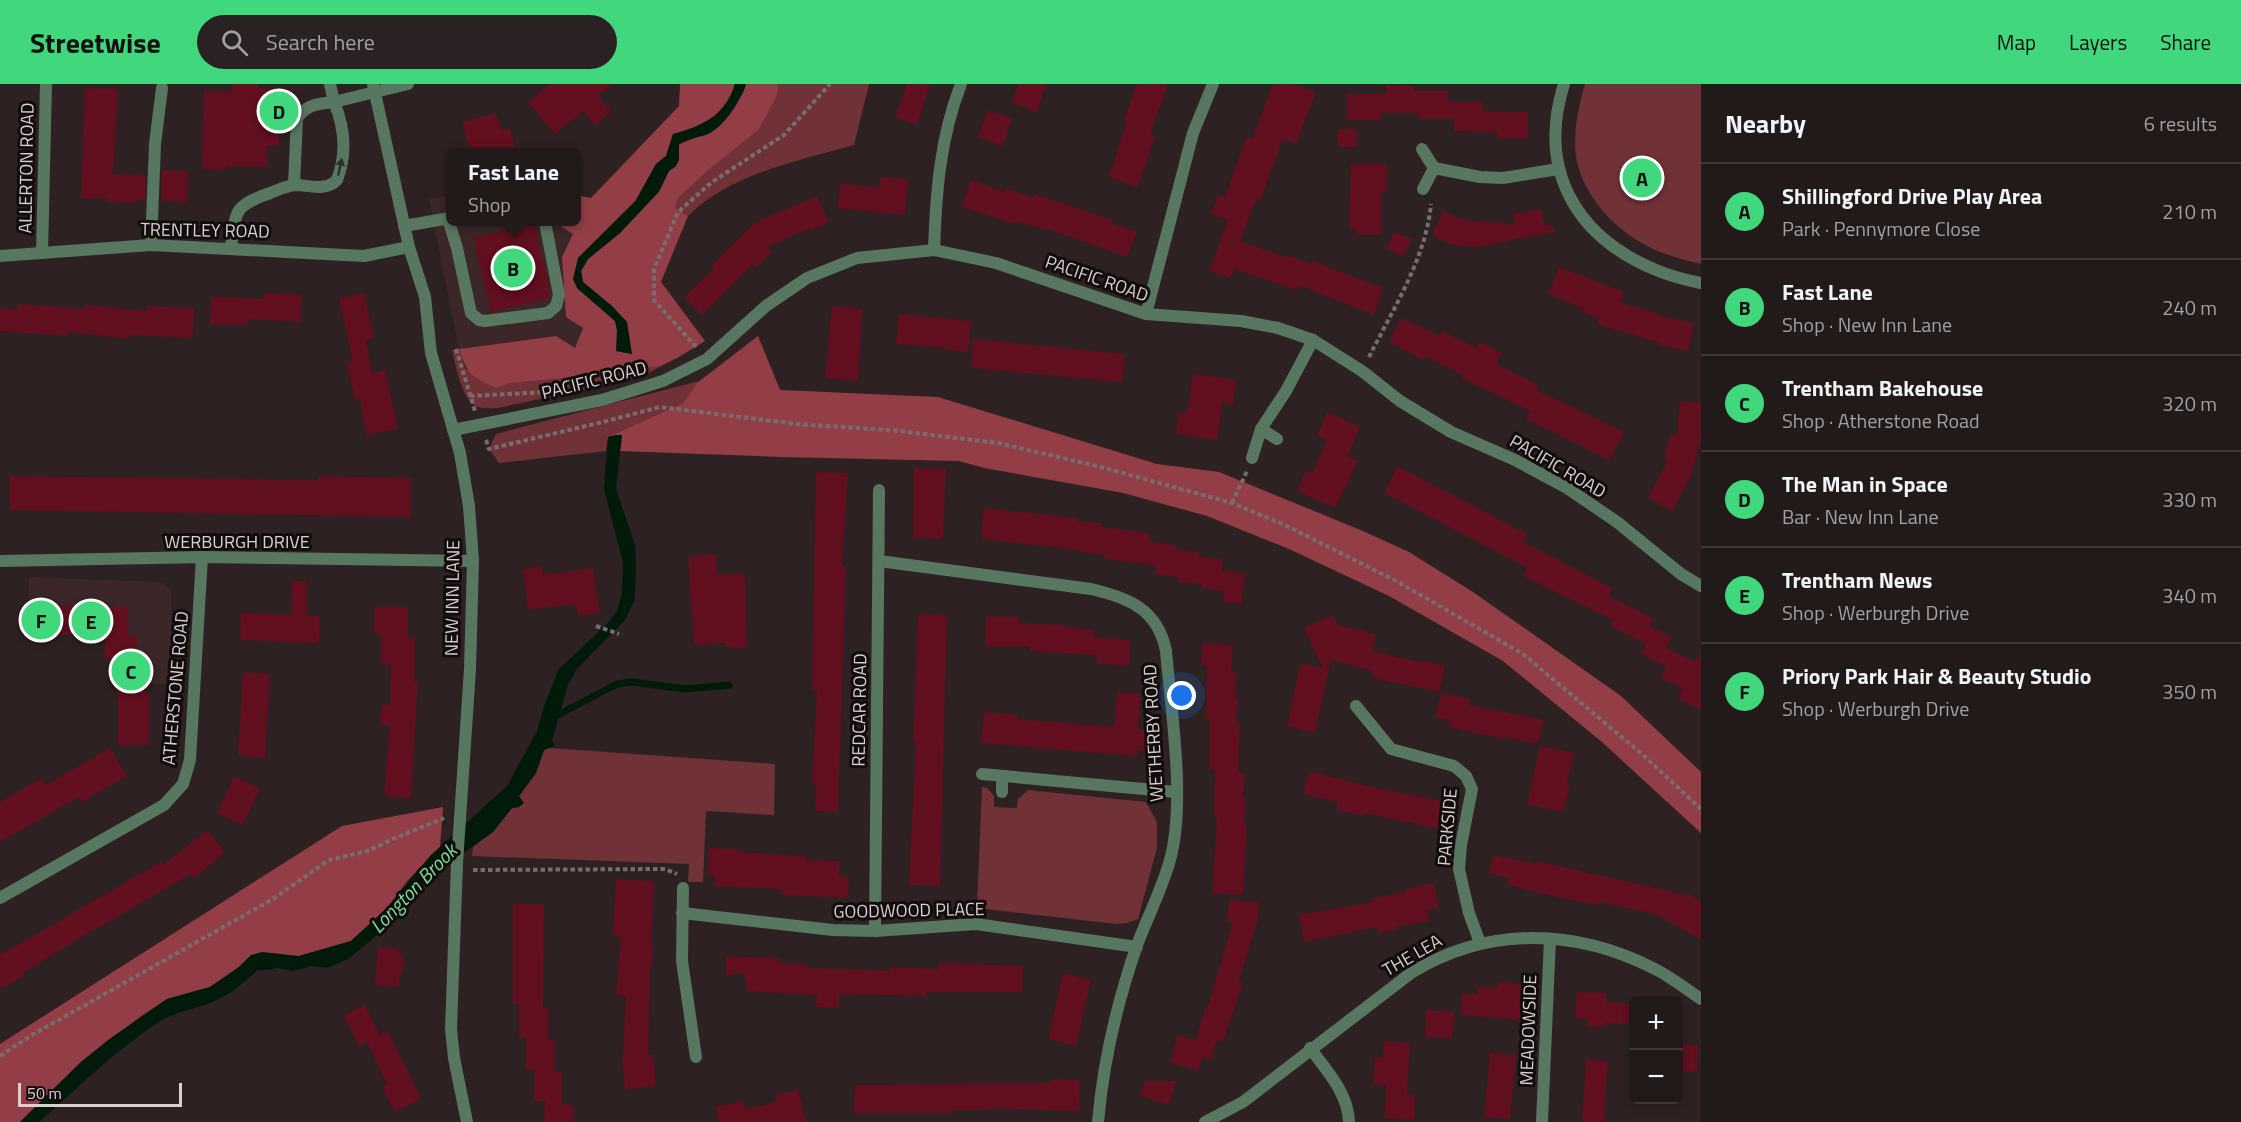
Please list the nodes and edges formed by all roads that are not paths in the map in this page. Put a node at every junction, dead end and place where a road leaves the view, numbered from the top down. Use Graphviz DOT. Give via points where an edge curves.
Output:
graph roads {
  1 [pos="45,84"];
  2 [pos="330,84"];
  3 [pos="408,84"];
  4 [pos="961,84"];
  5 [pos="1213,84"];
  6 [pos="1564,84"];
  7 [pos="162,88"];
  8 [pos="374,88"];
  9 [pos="334,102"];
  10 [pos="1422,149"];
  11 [pos="1434,168"];
  12 [pos="1558,169"];
  13 [pos="294,185"];
  14 [pos="1427,194"];
  15 [pos="446,219"];
  16 [pos="404,226"];
  17 [pos="451,226"];
  18 [pos="545,226"];
  19 [pos="151,245"];
  20 [pos="409,247"];
  21 [pos="231,248"];
  22 [pos="934,250"];
  23 [pos="42,253"];
  24 [pos="0,256"];
  25 [pos="1701,283"];
  26 [pos="1146,314"];
  27 [pos="1313,340"];
  28 [pos="1261,429"];
  29 [pos="453,430"];
  30 [pos="1277,439"];
  31 [pos="1252,458"];
  32 [pos="879,490"];
  33 [pos="202,557"];
  34 [pos="0,561"];
  35 [pos="473,561"];
  36 [pos="879,561"];
  37 [pos="1701,586"];
  38 [pos="1356,706"];
  39 [pos="982,774"];
  40 [pos="1002,776"];
  41 [pos="1002,792"];
  42 [pos="1176,792"];
  43 [pos="682,888"];
  44 [pos="0,898"];
  45 [pos="682,913"];
  46 [pos="875,931"];
  47 [pos="1550,939"];
  48 [pos="1480,943"];
  49 [pos="1137,947"];
  50 [pos="1701,999"];
  51 [pos="1310,1048"];
  52 [pos="696,1057"];
  53 [pos="464,1121"];
  54 [pos="1098,1122"];
  55 [pos="1205,1122"];
  56 [pos="1349,1122"];
  57 [pos="1542,1122"];
  1 -- 23 [label="street, ALLERTON ROAD"];
  2 -- 9 [label="street"];
  3 -- 8 [label="street"];
  4 -- 22 [label="street" via="940,154"];
  5 -- 26 [label="street" via="1193,133"];
  6 -- 12 [label="street" via="1555,133"];
  7 -- 19 [label="street" via="155,144"];
  8 -- 9 [label="street"];
  8 -- 16 [label="street, NEW INN LANE"];
  9 -- 13 [label="street" via="312,104 297,118"];
  13 -- 9 [label="street, one-way" via="326,186 337,180 344,131"];
  10 -- 11 [label="street"];
  11 -- 12 [label="street" via="1503,178"];
  11 -- 14 [label="street"];
  12 -- 25 [label="street" via="1570,199 1589,227 1647,266"];
  13 -- 21 [label="street" via="241,206"];
  15 -- 16 [label="street"];
  16 -- 20 [label="street, NEW INN LANE"];
  17 -- 18 [label="street" via="471,313 484,321 548,313 556,306 559,295"];
  19 -- 21 [label="street, TRENTLEY ROAD"];
  19 -- 23 [label="street, TRENTLEY ROAD"];
  20 -- 21 [label="street, TRENTLEY ROAD" via="364,256"];
  20 -- 29 [label="street, NEW INN LANE" via="425,297 432,353"];
  22 -- 26 [label="street, PACIFIC ROAD" via="996,263"];
  22 -- 29 [label="street, PACIFIC ROAD" via="857,258 807,279 766,306 707,359 663,381 602,400"];
  23 -- 24 [label="street, TRENTLEY ROAD"];
  26 -- 27 [label="street, PACIFIC ROAD" via="1241,321"];
  27 -- 28 [label="street"];
  27 -- 37 [label="street, PACIFIC ROAD" via="1451,432 1567,488"];
  28 -- 30 [label="street"];
  28 -- 31 [label="street"];
  29 -- 35 [label="street, NEW INN LANE" via="469,506"];
  32 -- 36 [label="street, REDCAR ROAD"];
  33 -- 34 [label="street, WERBURGH DRIVE"];
  33 -- 35 [label="street, WERBURGH DRIVE"];
  33 -- 44 [label="street, ATHERSTONE ROAD" via="190,760 183,784 164,805"];
  35 -- 53 [label="street, NEW INN LANE" via="451,1029"];
  36 -- 42 [label="street, WETHERBY ROAD" via="1091,589 1145,611 1163,634 1166,651"];
  36 -- 46 [label="street, REDCAR ROAD"];
  38 -- 48 [label="street, PARKSIDE" via="1391,749 1454,766 1470,783 1459,869"];
  39 -- 40 [label="street"];
  40 -- 41 [label="street"];
  40 -- 42 [label="street"];
  42 -- 49 [label="street, WETHERBY ROAD" via="1170,859"];
  43 -- 45 [label="street"];
  45 -- 46 [label="street, GOODWOOD PLACE"];
  45 -- 52 [label="street" via="682,961"];
  46 -- 49 [label="street, GOODWOOD PLACE" via="976,924"];
  47 -- 48 [label="street, THE LEA" via="1511,938"];
  47 -- 50 [label="street, THE LEA" via="1609,949 1656,969"];
  47 -- 57 [label="street, MEADOWSIDE"];
  48 -- 51 [label="street, THE LEA" via="1434,959 1411,973"];
  49 -- 54 [label="street, WETHERBY ROAD" via="1101,1080"];
  51 -- 55 [label="street, THE LEA" via="1243,1102"];
  51 -- 56 [label="street" via="1342,1094 1349,1109"];
}
